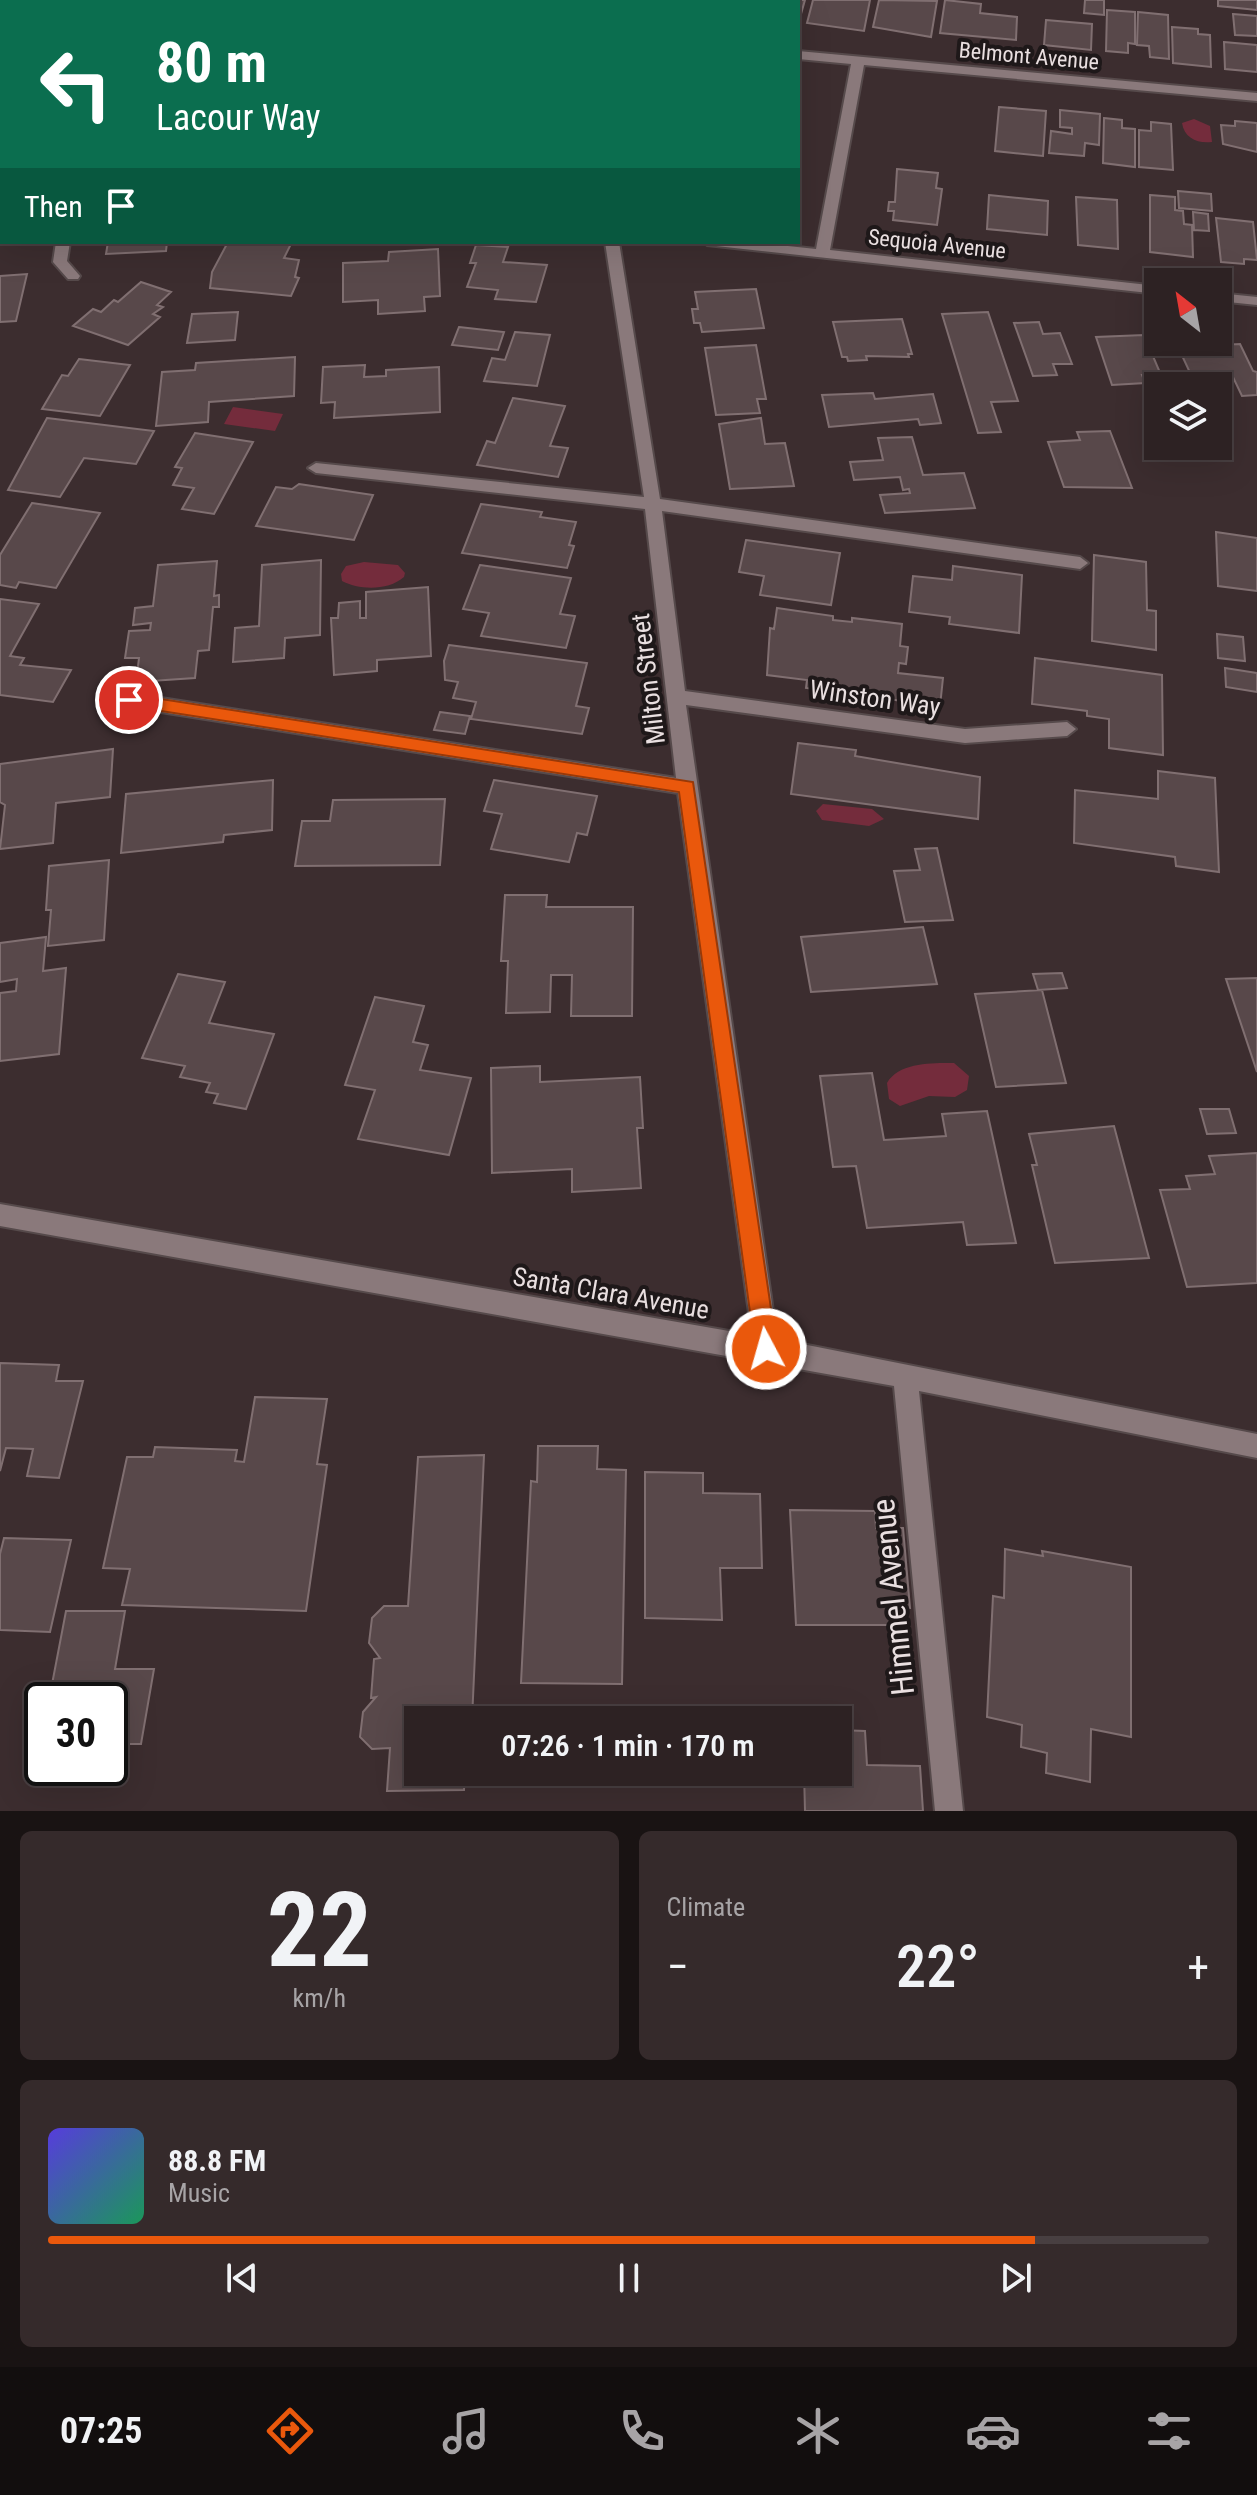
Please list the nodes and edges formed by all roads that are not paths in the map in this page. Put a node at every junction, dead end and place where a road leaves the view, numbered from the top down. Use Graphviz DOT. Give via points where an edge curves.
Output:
graph roads {
  1 [pos="800,55"];
  2 [pos="858,61"];
  3 [pos="1257,97"];
  4 [pos="63,244"];
  5 [pos="612,244"];
  6 [pos="732,244"];
  7 [pos="822,253"];
  8 [pos="73,276"];
  9 [pos="1144,288"];
  10 [pos="1232,298"];
  11 [pos="1257,301"];
  12 [pos="316,468"];
  13 [pos="653,504"];
  14 [pos="1080,563"];
  15 [pos="676,697"];
  16 [pos="129,700"];
  17 [pos="1067,729"];
  18 [pos="687,787"];
  19 [pos="0,1215"];
  20 [pos="766,1349"];
  21 [pos="905,1376"];
  22 [pos="1257,1446"];
  23 [pos="949,1811"];
  1 -- 2 [label="street, Belmont Avenue"];
  2 -- 3 [label="street, Belmont Avenue"];
  2 -- 7 [label="street"];
  4 -- 8 [label="street" via="60,262"];
  5 -- 13 [label="street, Milton Street"];
  6 -- 7 [label="street, Sequoia Avenue"];
  7 -- 9 [label="street, Sequoia Avenue"];
  10 -- 11 [label="street"];
  12 -- 13 [label="street"];
  13 -- 14 [label="street"];
  13 -- 15 [label="street, Milton Street"];
  15 -- 17 [label="street, Winston Way" via="965,736"];
  15 -- 18 [label="street, Milton Street"];
  16 -- 18 [label="street"];
  18 -- 20 [label="street, Milton Street"];
  19 -- 20 [label="street, Santa Clara Avenue"];
  20 -- 21 [label="street, Santa Clara Avenue"];
  21 -- 22 [label="street, Santa Clara Avenue"];
  21 -- 23 [label="street, Himmel Avenue"];
}
